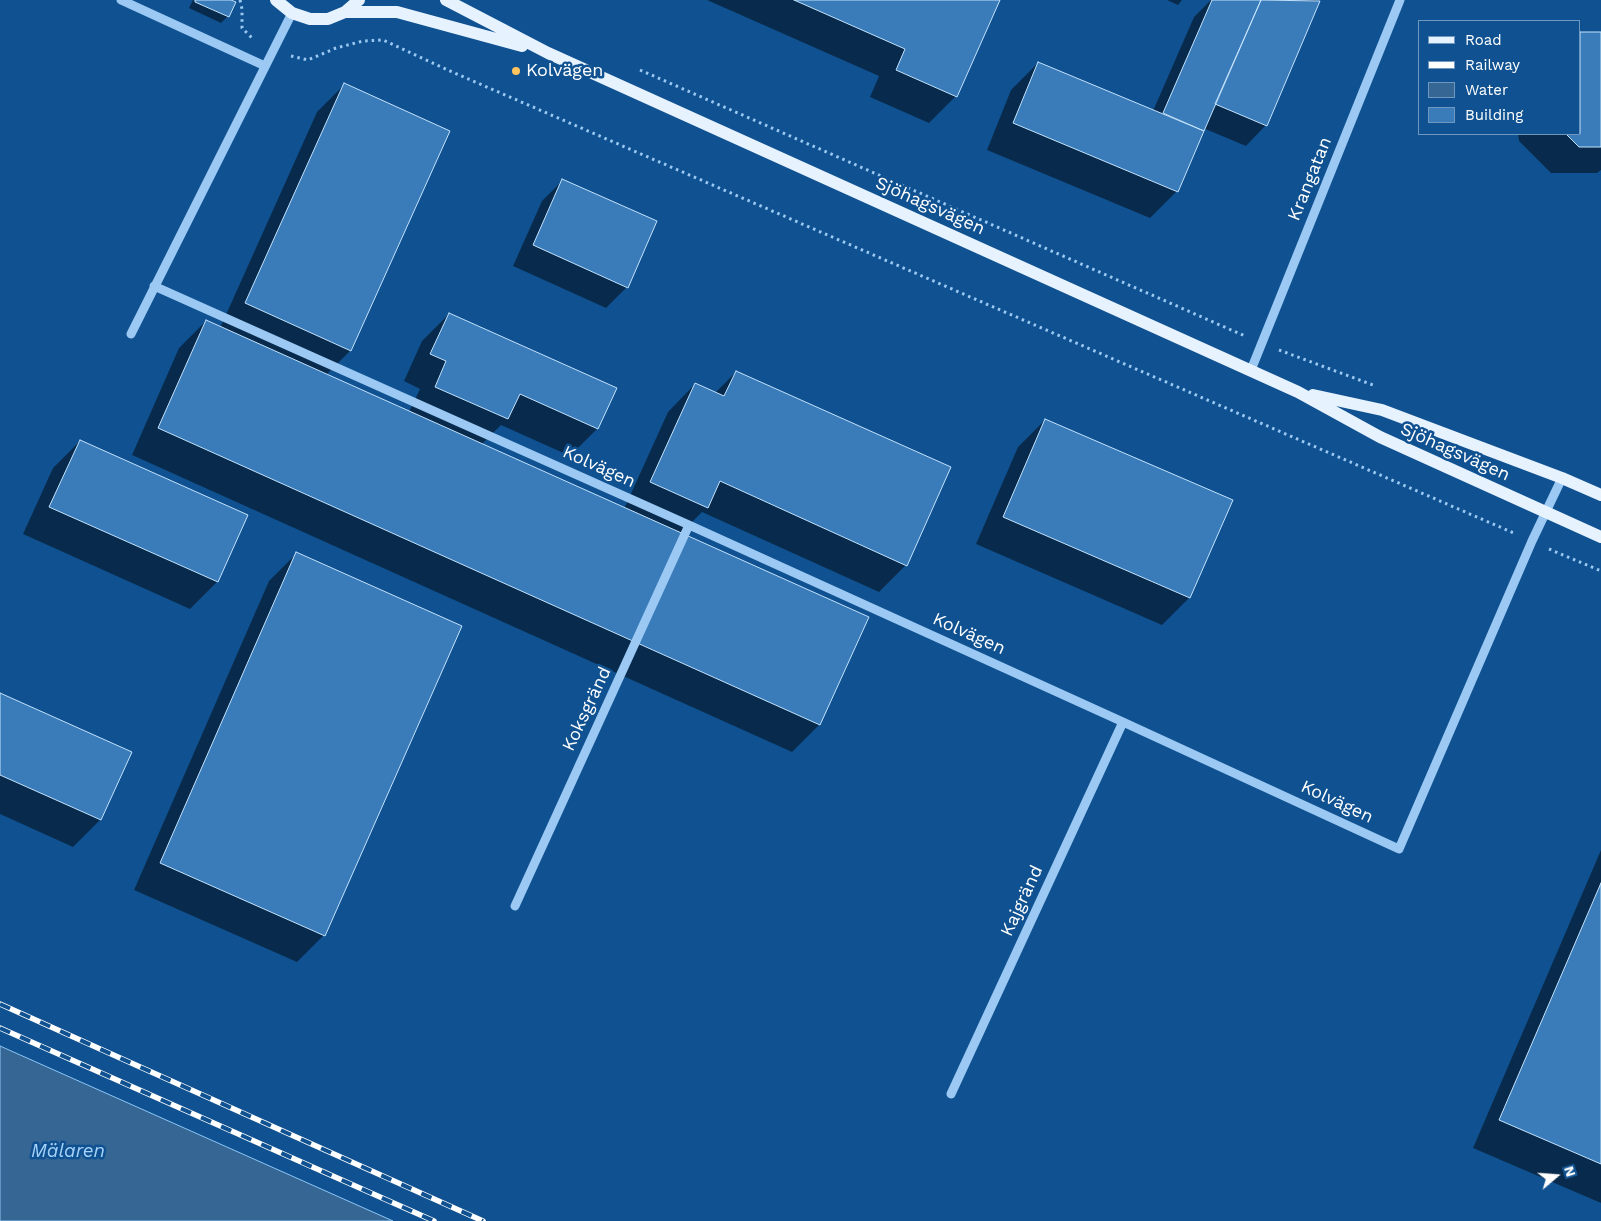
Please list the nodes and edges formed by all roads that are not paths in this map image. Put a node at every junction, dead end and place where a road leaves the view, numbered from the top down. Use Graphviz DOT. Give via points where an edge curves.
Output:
graph roads {
  1 [pos="121,0"];
  2 [pos="276,0"];
  3 [pos="359,0"];
  4 [pos="446,0"];
  5 [pos="1400,0"];
  6 [pos="345,12"];
  7 [pos="292,13"];
  8 [pos="548,53"];
  9 [pos="265,66"];
  10 [pos="154,286"];
  11 [pos="131,334"];
  12 [pos="1250,370"];
  13 [pos="1298,392"];
  14 [pos="1562,478"];
  15 [pos="1601,495"];
  16 [pos="1546,512"];
  17 [pos="689,525"];
  18 [pos="1601,537"];
  19 [pos="1123,722"];
  20 [pos="515,906"];
  21 [pos="951,1094"];
  1 -- 9 [label="street"];
  2 -- 7 [label="main road, Sjöhagsvägen"];
  3 -- 6 [label="main road, Sjöhagsvägen"];
  4 -- 8 [label="main road, Sjöhagsvägen"];
  5 -- 12 [label="street, Krangatan"];
  6 -- 7 [label="main road, Sjöhagsvägen" via="328,19 310,19"];
  6 -- 8 [label="main road, Sjöhagsvägen" via="397,12"];
  7 -- 9 [label="street"];
  8 -- 12 [label="main road, Sjöhagsvägen"];
  9 -- 10 [label="street"];
  10 -- 11 [label="street"];
  10 -- 17 [label="street, Kolvägen"];
  12 -- 13 [label="main road, Sjöhagsvägen"];
  13 -- 14 [label="main road, Sjöhagsvägen" via="1382,410"];
  13 -- 16 [label="main road, Sjöhagsvägen" via="1380,437"];
  14 -- 15 [label="main road, Sjöhagsvägen"];
  14 -- 16 [label="street, Kolvägen"];
  16 -- 18 [label="main road, Sjöhagsvägen"];
  16 -- 19 [label="street, Kolvägen" via="1399,849"];
  17 -- 19 [label="street, Kolvägen"];
  17 -- 20 [label="street, Koksgränd"];
  19 -- 21 [label="street, Kajgränd"];
}
